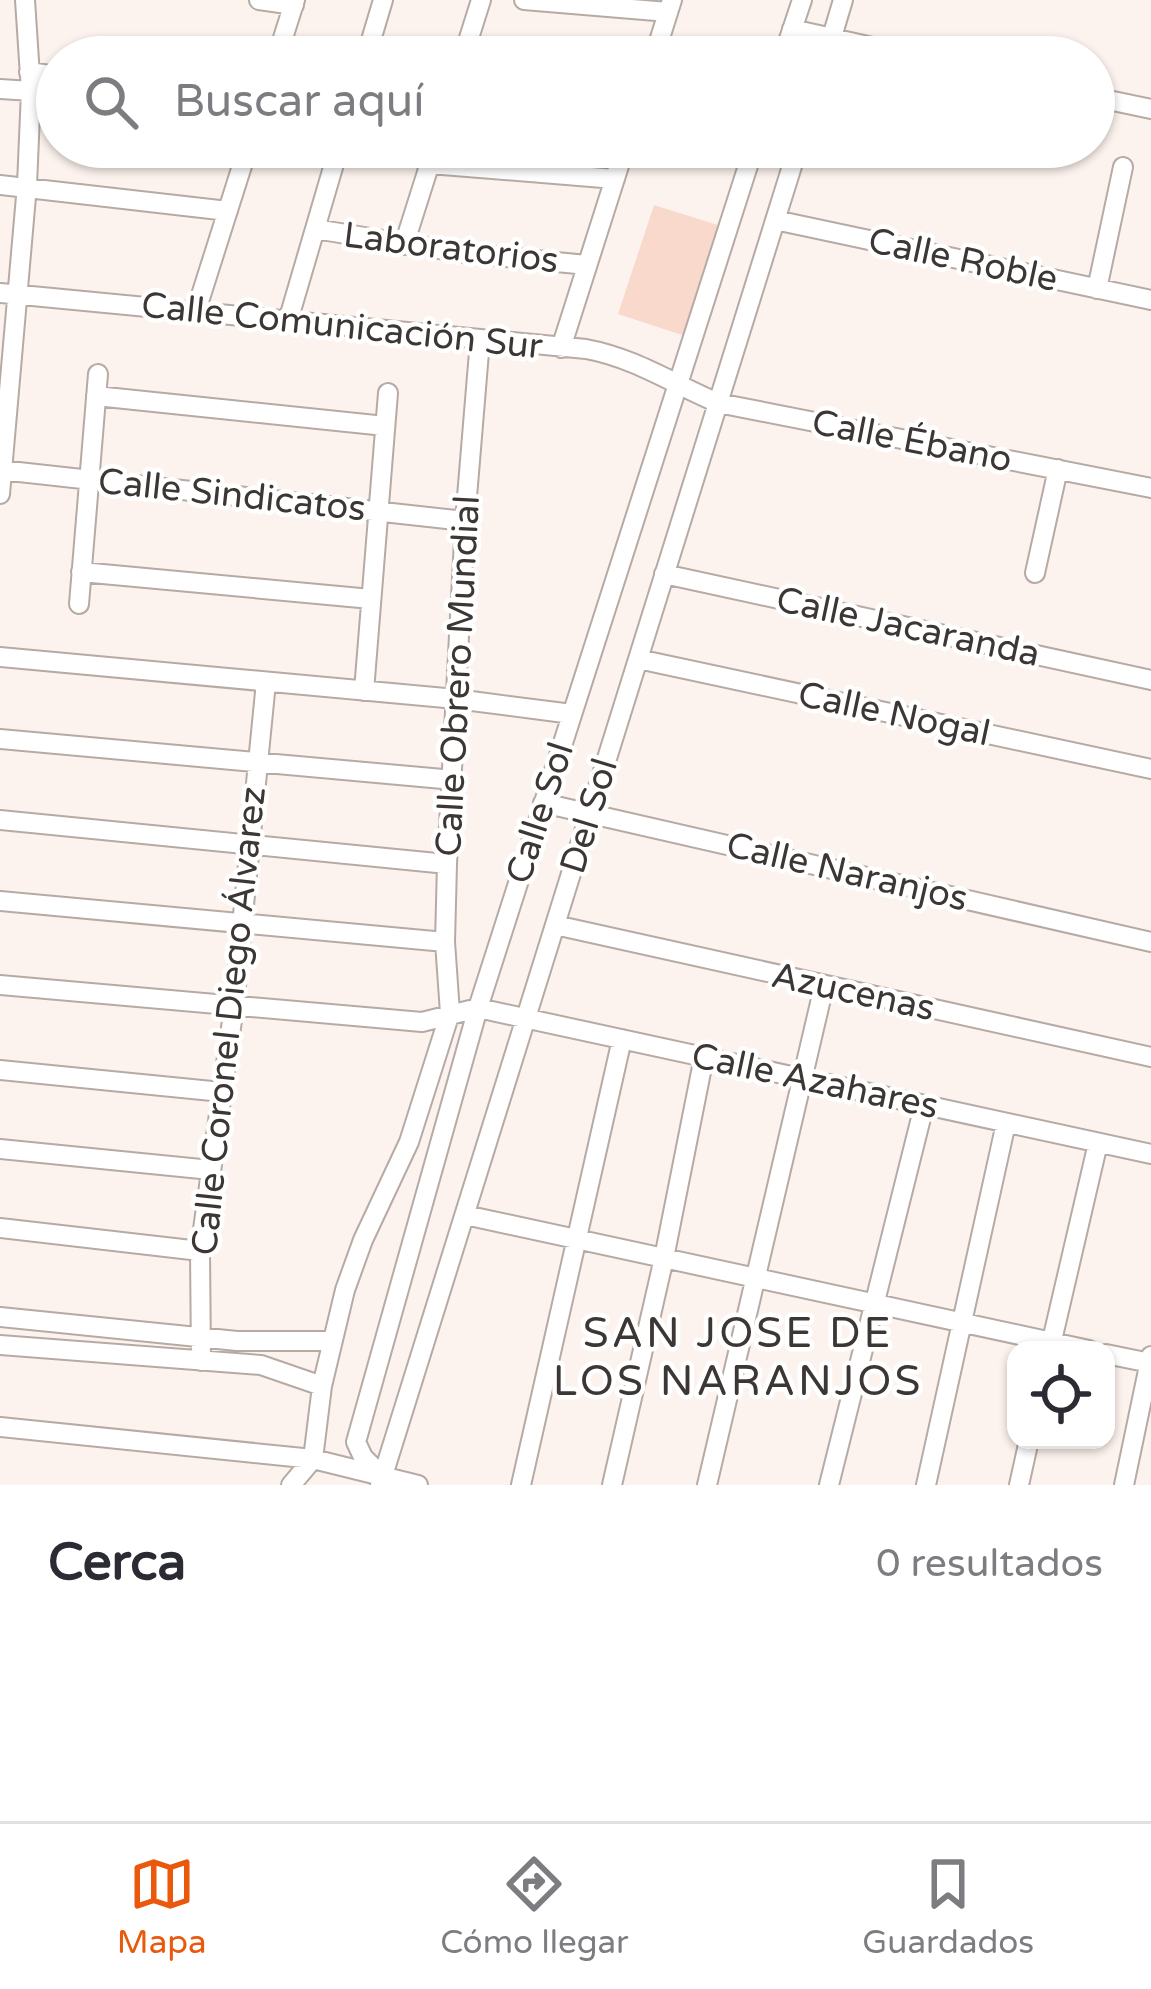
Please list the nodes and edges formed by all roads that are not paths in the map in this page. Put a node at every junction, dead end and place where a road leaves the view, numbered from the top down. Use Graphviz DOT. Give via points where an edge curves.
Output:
graph roads {
  1 [pos="26,0"];
  2 [pos="259,0"];
  3 [pos="383,0"];
  4 [pos="481,0"];
  5 [pos="524,0"];
  6 [pos="802,0"];
  7 [pos="843,0"];
  8 [pos="295,2"];
  9 [pos="670,6"];
  10 [pos="793,29"];
  11 [pos="284,36"];
  12 [pos="372,36"];
  13 [pos="470,36"];
  14 [pos="661,36"];
  15 [pos="790,36"];
  16 [pos="807,36"];
  17 [pos="832,36"];
  18 [pos="36,81"];
  19 [pos="30,82"];
  20 [pos="0,89"];
  21 [pos="1115,102"];
  22 [pos="1151,110"];
  23 [pos="1124,167"];
  24 [pos="241,168"];
  25 [pos="333,168"];
  26 [pos="428,168"];
  27 [pos="531,168"];
  28 [pos="618,168"];
  29 [pos="747,168"];
  30 [pos="791,168"];
  31 [pos="615,179"];
  32 [pos="0,185"];
  33 [pos="27,185"];
  34 [pos="228,211"];
  35 [pos="775,220"];
  36 [pos="315,229"];
  37 [pos="404,245"];
  38 [pos="587,265"];
  39 [pos="1097,289"];
  40 [pos="9,294"];
  41 [pos="1151,300"];
  42 [pos="196,311"];
  43 [pos="288,321"];
  44 [pos="480,340"];
  45 [pos="561,348"];
  46 [pos="98,374"];
  47 [pos="676,386"];
  48 [pos="388,393"];
  49 [pos="96,396"];
  50 [pos="718,403"];
  51 [pos="385,426"];
  52 [pos="1058,469"];
  53 [pos="1,470"];
  54 [pos="89,480"];
  55 [pos="1151,488"];
  56 [pos="0,494"];
  57 [pos="378,511"];
  58 [pos="465,521"];
  59 [pos="81,572"];
  60 [pos="1035,573"];
  61 [pos="664,574"];
  62 [pos="371,599"];
  63 [pos="79,604"];
  64 [pos="0,657"];
  65 [pos="638,658"];
  66 [pos="1151,680"];
  67 [pos="266,682"];
  68 [pos="364,691"];
  69 [pos="456,699"];
  70 [pos="572,714"];
  71 [pos="0,739"];
  72 [pos="258,763"];
  73 [pos="1151,769"];
  74 [pos="454,780"];
  75 [pos="543,803"];
  76 [pos="589,814"];
  77 [pos="0,820"];
  78 [pos="250,842"];
  79 [pos="447,864"];
  80 [pos="0,901"];
  81 [pos="242,922"];
  82 [pos="555,925"];
  83 [pos="445,942"];
  84 [pos="1151,942"];
  85 [pos="0,985"];
  86 [pos="824,986"];
  87 [pos="234,1006"];
  88 [pos="478,1008"];
  89 [pos="450,1013"];
  90 [pos="525,1018"];
  91 [pos="622,1039"];
  92 [pos="704,1057"];
  93 [pos="1151,1057"];
  94 [pos="0,1070"];
  95 [pos="802,1078"];
  96 [pos="222,1092"];
  97 [pos="924,1106"];
  98 [pos="1006,1123"];
  99 [pos="1098,1143"];
  100 [pos="0,1149"];
  101 [pos="1151,1154"];
  102 [pos="211,1170"];
  103 [pos="465,1215"];
  104 [pos="0,1228"];
  105 [pos="576,1239"];
  106 [pos="200,1252"];
  107 [pos="664,1258"];
  108 [pos="756,1278"];
  109 [pos="874,1304"];
  110 [pos="0,1317"];
  111 [pos="962,1323"];
  112 [pos="201,1336"];
  113 [pos="237,1341"];
  114 [pos="331,1341"];
  115 [pos="1032,1341"];
  116 [pos="1052,1341"];
  117 [pos="0,1345"];
  118 [pos="1115,1355"];
  119 [pos="1150,1360"];
  120 [pos="201,1361"];
  121 [pos="261,1365"];
  122 [pos="322,1386"];
  123 [pos="0,1427"];
  124 [pos="1027,1449"];
  125 [pos="313,1459"];
  126 [pos="332,1475"];
  127 [pos="381,1481"];
  128 [pos="291,1485"];
  129 [pos="418,1485"];
  130 [pos="520,1485"];
  131 [pos="613,1485"];
  132 [pos="707,1485"];
  133 [pos="829,1485"];
  134 [pos="926,1485"];
  135 [pos="1019,1485"];
  136 [pos="1124,1485"];
  1 -- 19 [label="street"];
  2 -- 8 [label="street"];
  3 -- 12 [label="street"];
  4 -- 13 [label="street"];
  5 -- 9 [label="street"];
  6 -- 10 [label="street"];
  7 -- 17 [label="street"];
  8 -- 11 [label="street"];
  9 -- 14 [label="street"];
  10 -- 15 [label="street"];
  10 -- 16 [label="street"];
  18 -- 19 [label="street"];
  19 -- 20 [label="street"];
  19 -- 33 [label="street"];
  21 -- 22 [label="street"];
  23 -- 39 [label="street"];
  24 -- 34 [label="street"];
  25 -- 36 [label="street"];
  26 -- 37 [label="street"];
  27 -- 31 [label="street"];
  28 -- 31 [label="street"];
  29 -- 47 [label="street, Calle Sol"];
  30 -- 35 [label="street, Del Sol"];
  31 -- 38 [label="street"];
  32 -- 33 [label="street"];
  33 -- 34 [label="street"];
  33 -- 40 [label="street"];
  34 -- 42 [label="street"];
  35 -- 39 [label="street, Calle Roble"];
  35 -- 50 [label="street, Del Sol"];
  36 -- 37 [label="street, Laboratorios"];
  36 -- 43 [label="street"];
  37 -- 38 [label="street, Laboratorios"];
  38 -- 45 [label="street"];
  39 -- 41 [label="street, Calle Roble"];
  40 -- 42 [label="street, Calle Comunicación Sur"];
  40 -- 53 [label="street"];
  42 -- 43 [label="street, Calle Comunicación Sur"];
  43 -- 44 [label="street, Calle Comunicación Sur"];
  44 -- 45 [label="street, Calle Comunicación Sur"];
  44 -- 58 [label="street, Calle Obrero Mundial"];
  45 -- 47 [label="street, Calle Comunicación Sur" via="610,353"];
  46 -- 49 [label="street"];
  47 -- 50 [label="street, Calle Ébano"];
  47 -- 70 [label="street, Calle Sol"];
  48 -- 51 [label="street"];
  49 -- 51 [label="street"];
  49 -- 54 [label="street"];
  50 -- 52 [label="street, Calle Ébano"];
  50 -- 61 [label="street, Del Sol"];
  51 -- 57 [label="street"];
  52 -- 55 [label="street, Calle Ébano"];
  52 -- 60 [label="street"];
  53 -- 54 [label="street, Calle Sindicatos"];
  53 -- 56 [label="street"];
  54 -- 57 [label="street, Calle Sindicatos"];
  54 -- 59 [label="street"];
  57 -- 58 [label="street, Calle Sindicatos"];
  57 -- 62 [label="street"];
  58 -- 69 [label="street, Calle Obrero Mundial"];
  59 -- 62 [label="street"];
  59 -- 63 [label="street"];
  61 -- 65 [label="street, Del Sol"];
  61 -- 66 [label="street, Calle Jacaranda"];
  62 -- 68 [label="street"];
  64 -- 67 [label="street"];
  65 -- 73 [label="street, Calle Nogal"];
  65 -- 76 [label="street, Del Sol"];
  67 -- 68 [label="street"];
  67 -- 72 [label="street, Calle Coronel Diego Álvarez"];
  68 -- 69 [label="street"];
  69 -- 70 [label="street"];
  69 -- 74 [label="street, Calle Obrero Mundial"];
  70 -- 75 [label="street, Calle Sol"];
  71 -- 72 [label="street"];
  72 -- 74 [label="street"];
  72 -- 78 [label="street, Calle Coronel Diego Álvarez"];
  74 -- 79 [label="street, Calle Obrero Mundial"];
  75 -- 76 [label="street, Calle Naranjos"];
  75 -- 88 [label="street, Calle Sol"];
  76 -- 82 [label="street, Del Sol"];
  76 -- 84 [label="street, Calle Naranjos"];
  77 -- 78 [label="street"];
  78 -- 79 [label="street"];
  78 -- 81 [label="street, Calle Coronel Diego Álvarez"];
  79 -- 83 [label="street, Calle Obrero Mundial"];
  80 -- 81 [label="street"];
  81 -- 83 [label="street"];
  81 -- 87 [label="street, Calle Coronel Diego Álvarez"];
  82 -- 86 [label="street, Azucenas"];
  82 -- 90 [label="street, Del Sol"];
  83 -- 89 [label="street, Calle Obrero Mundial"];
  85 -- 87 [label="street"];
  86 -- 93 [label="street, Azucenas"];
  86 -- 95 [label="street"];
  87 -- 89 [label="street" via="422,1022"];
  87 -- 96 [label="street, Calle Coronel Diego Álvarez"];
  88 -- 89 [label="street"];
  88 -- 90 [label="street, Calle Azahares"];
  88 -- 127 [label="street, Calle Sol" via="356,1442"];
  89 -- 114 [label="street"];
  90 -- 91 [label="street, Calle Azahares"];
  90 -- 103 [label="street, Del Sol"];
  91 -- 92 [label="street, Calle Azahares"];
  91 -- 105 [label="street"];
  92 -- 95 [label="street, Calle Azahares"];
  92 -- 107 [label="street"];
  94 -- 96 [label="street"];
  95 -- 97 [label="street, Calle Azahares"];
  95 -- 108 [label="street"];
  96 -- 102 [label="street, Calle Coronel Diego Álvarez"];
  97 -- 98 [label="street, Calle Azahares"];
  97 -- 109 [label="street"];
  98 -- 99 [label="street, Calle Azahares"];
  98 -- 111 [label="street"];
  99 -- 101 [label="street, Calle Azahares"];
  99 -- 116 [label="street"];
  100 -- 102 [label="street"];
  102 -- 106 [label="street, Calle Coronel Diego Álvarez"];
  103 -- 105 [label="street"];
  103 -- 127 [label="street, Del Sol"];
  104 -- 106 [label="street"];
  105 -- 107 [label="street"];
  105 -- 130 [label="street"];
  106 -- 112 [label="street, Calle Coronel Diego Álvarez"];
  107 -- 108 [label="street"];
  107 -- 131 [label="street"];
  108 -- 109 [label="street"];
  108 -- 132 [label="street"];
  109 -- 111 [label="street"];
  109 -- 133 [label="street"];
  110 -- 112 [label="street"];
  111 -- 115 [label="street"];
  111 -- 134 [label="street"];
  112 -- 113 [label="street"];
  112 -- 120 [label="street, Calle Coronel Diego Álvarez"];
  113 -- 114 [label="street"];
  113 -- 121 [label="street"];
  114 -- 122 [label="street"];
  117 -- 120 [label="street"];
  118 -- 119 [label="street"];
  119 -- 136 [label="street"];
  120 -- 121 [label="street"];
  121 -- 122 [label="street"];
  122 -- 125 [label="street"];
  123 -- 125 [label="street"];
  124 -- 135 [label="street"];
  125 -- 126 [label="street"];
  125 -- 128 [label="street"];
  126 -- 127 [label="street"];
  127 -- 129 [label="street"];
}
